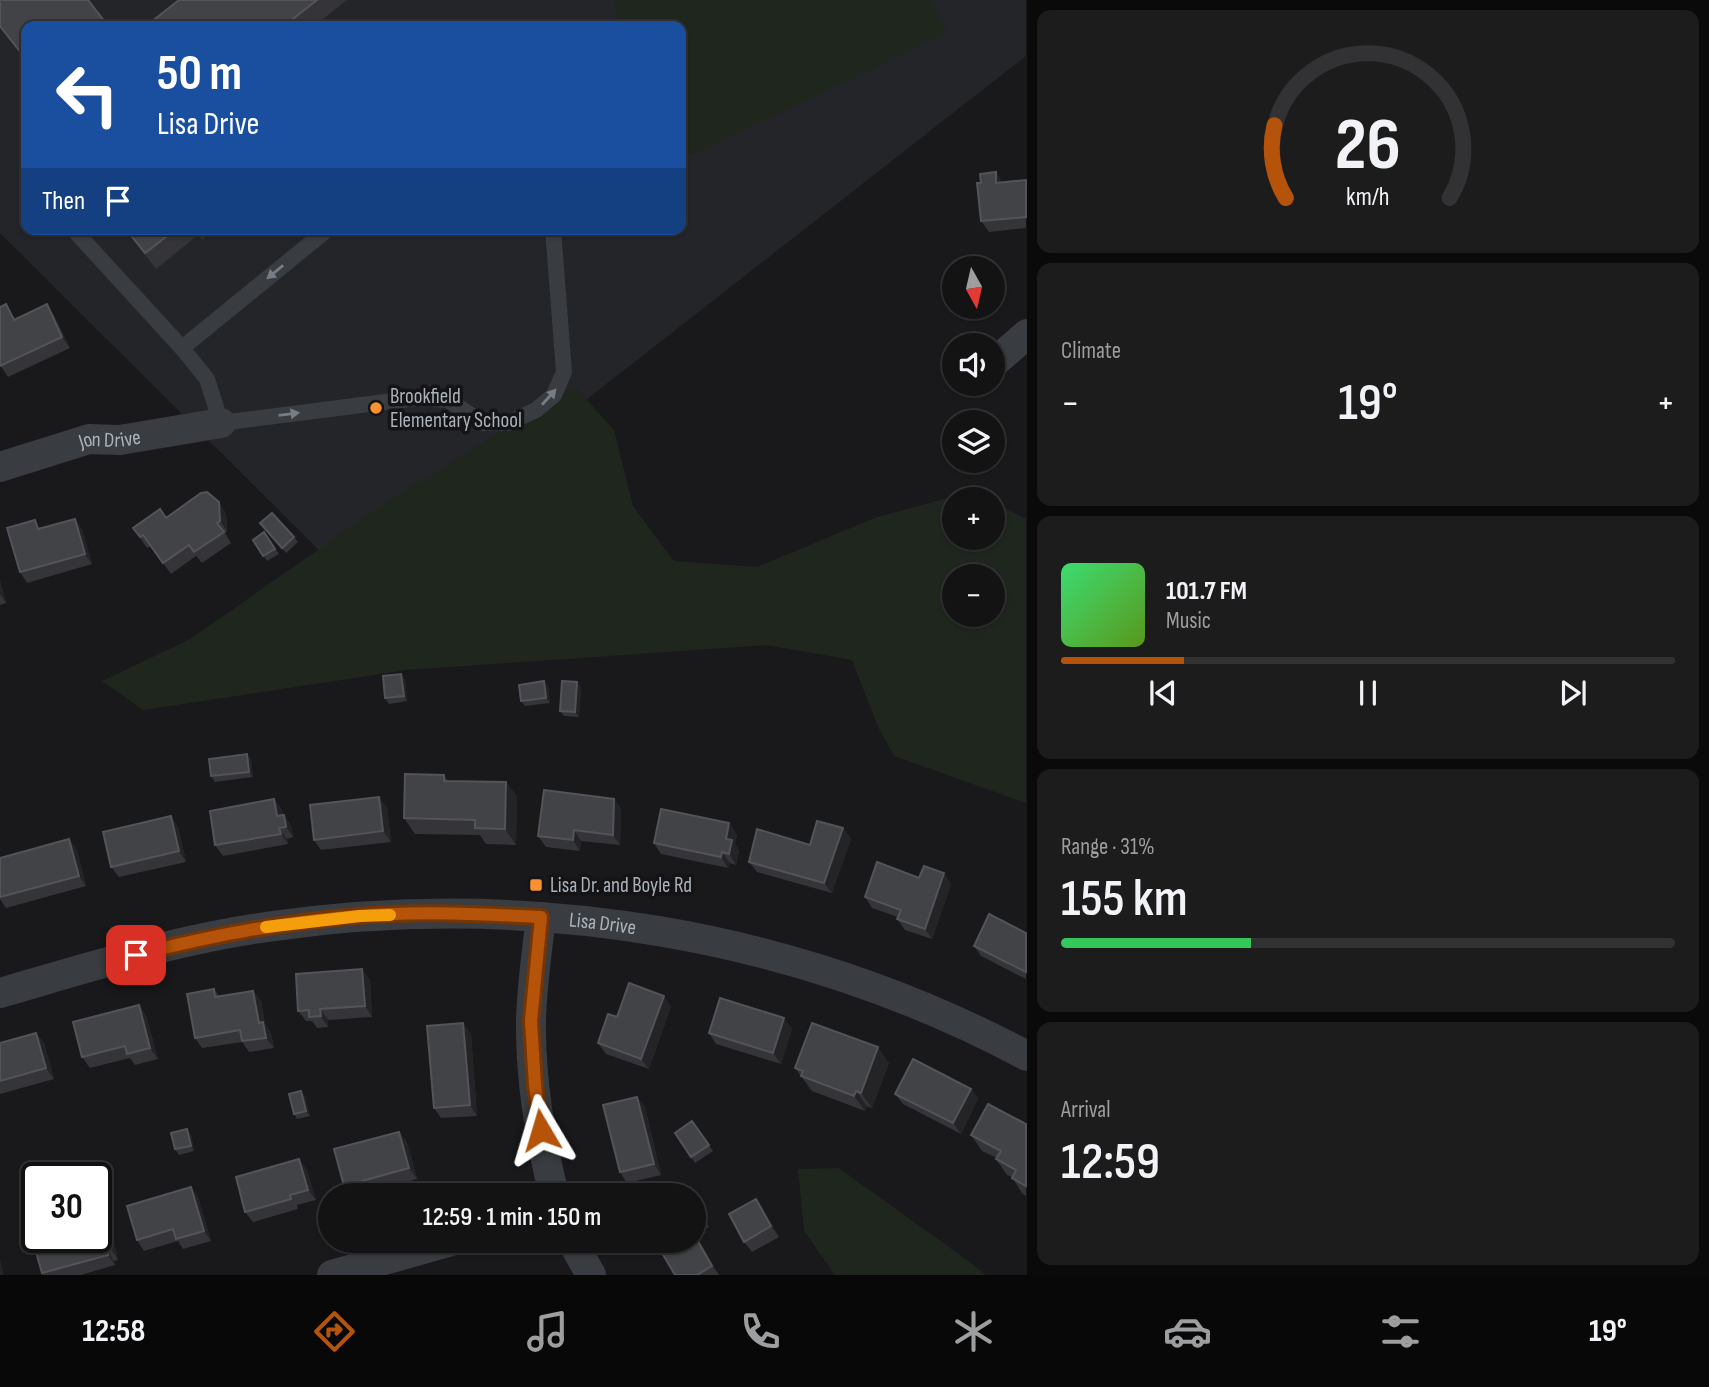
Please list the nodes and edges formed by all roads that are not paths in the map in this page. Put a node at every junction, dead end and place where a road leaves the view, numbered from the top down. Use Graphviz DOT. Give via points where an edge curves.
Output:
graph roads {
  1 [pos="78,235"];
  2 [pos="321,235"];
  3 [pos="553,235"];
  4 [pos="1027,334"];
  5 [pos="182,348"];
  6 [pos="1005,353"];
  7 [pos="221,423"];
  8 [pos="0,467"];
  9 [pos="541,917"];
  10 [pos="0,993"];
  11 [pos="1027,1056"];
  12 [pos="551,1183"];
  13 [pos="409,1253"];
  14 [pos="579,1253"];
  15 [pos="332,1275"];
  16 [pos="591,1275"];
  1 -- 5 [label="lane"];
  2 -- 5 [label="lane, one-way"];
  7 -- 3 [label="lane, one-way" via="416,398 448,400 483,423 508,423 536,410 554,395 564,372"];
  4 -- 6 [label="street"];
  5 -- 7 [label="lane" via="207,379"];
  7 -- 8 [label="street, Jon Drive" via="131,439 89,439"];
  9 -- 10 [label="street, Lisa Drive" via="412,914 272,926 180,944"];
  9 -- 11 [label="street, Lisa Drive" via="638,927 770,954 902,998"];
  9 -- 12 [label="street" via="531,1021 535,1085"];
  13 -- 15 [label="street"];
  14 -- 16 [label="street"];
}
